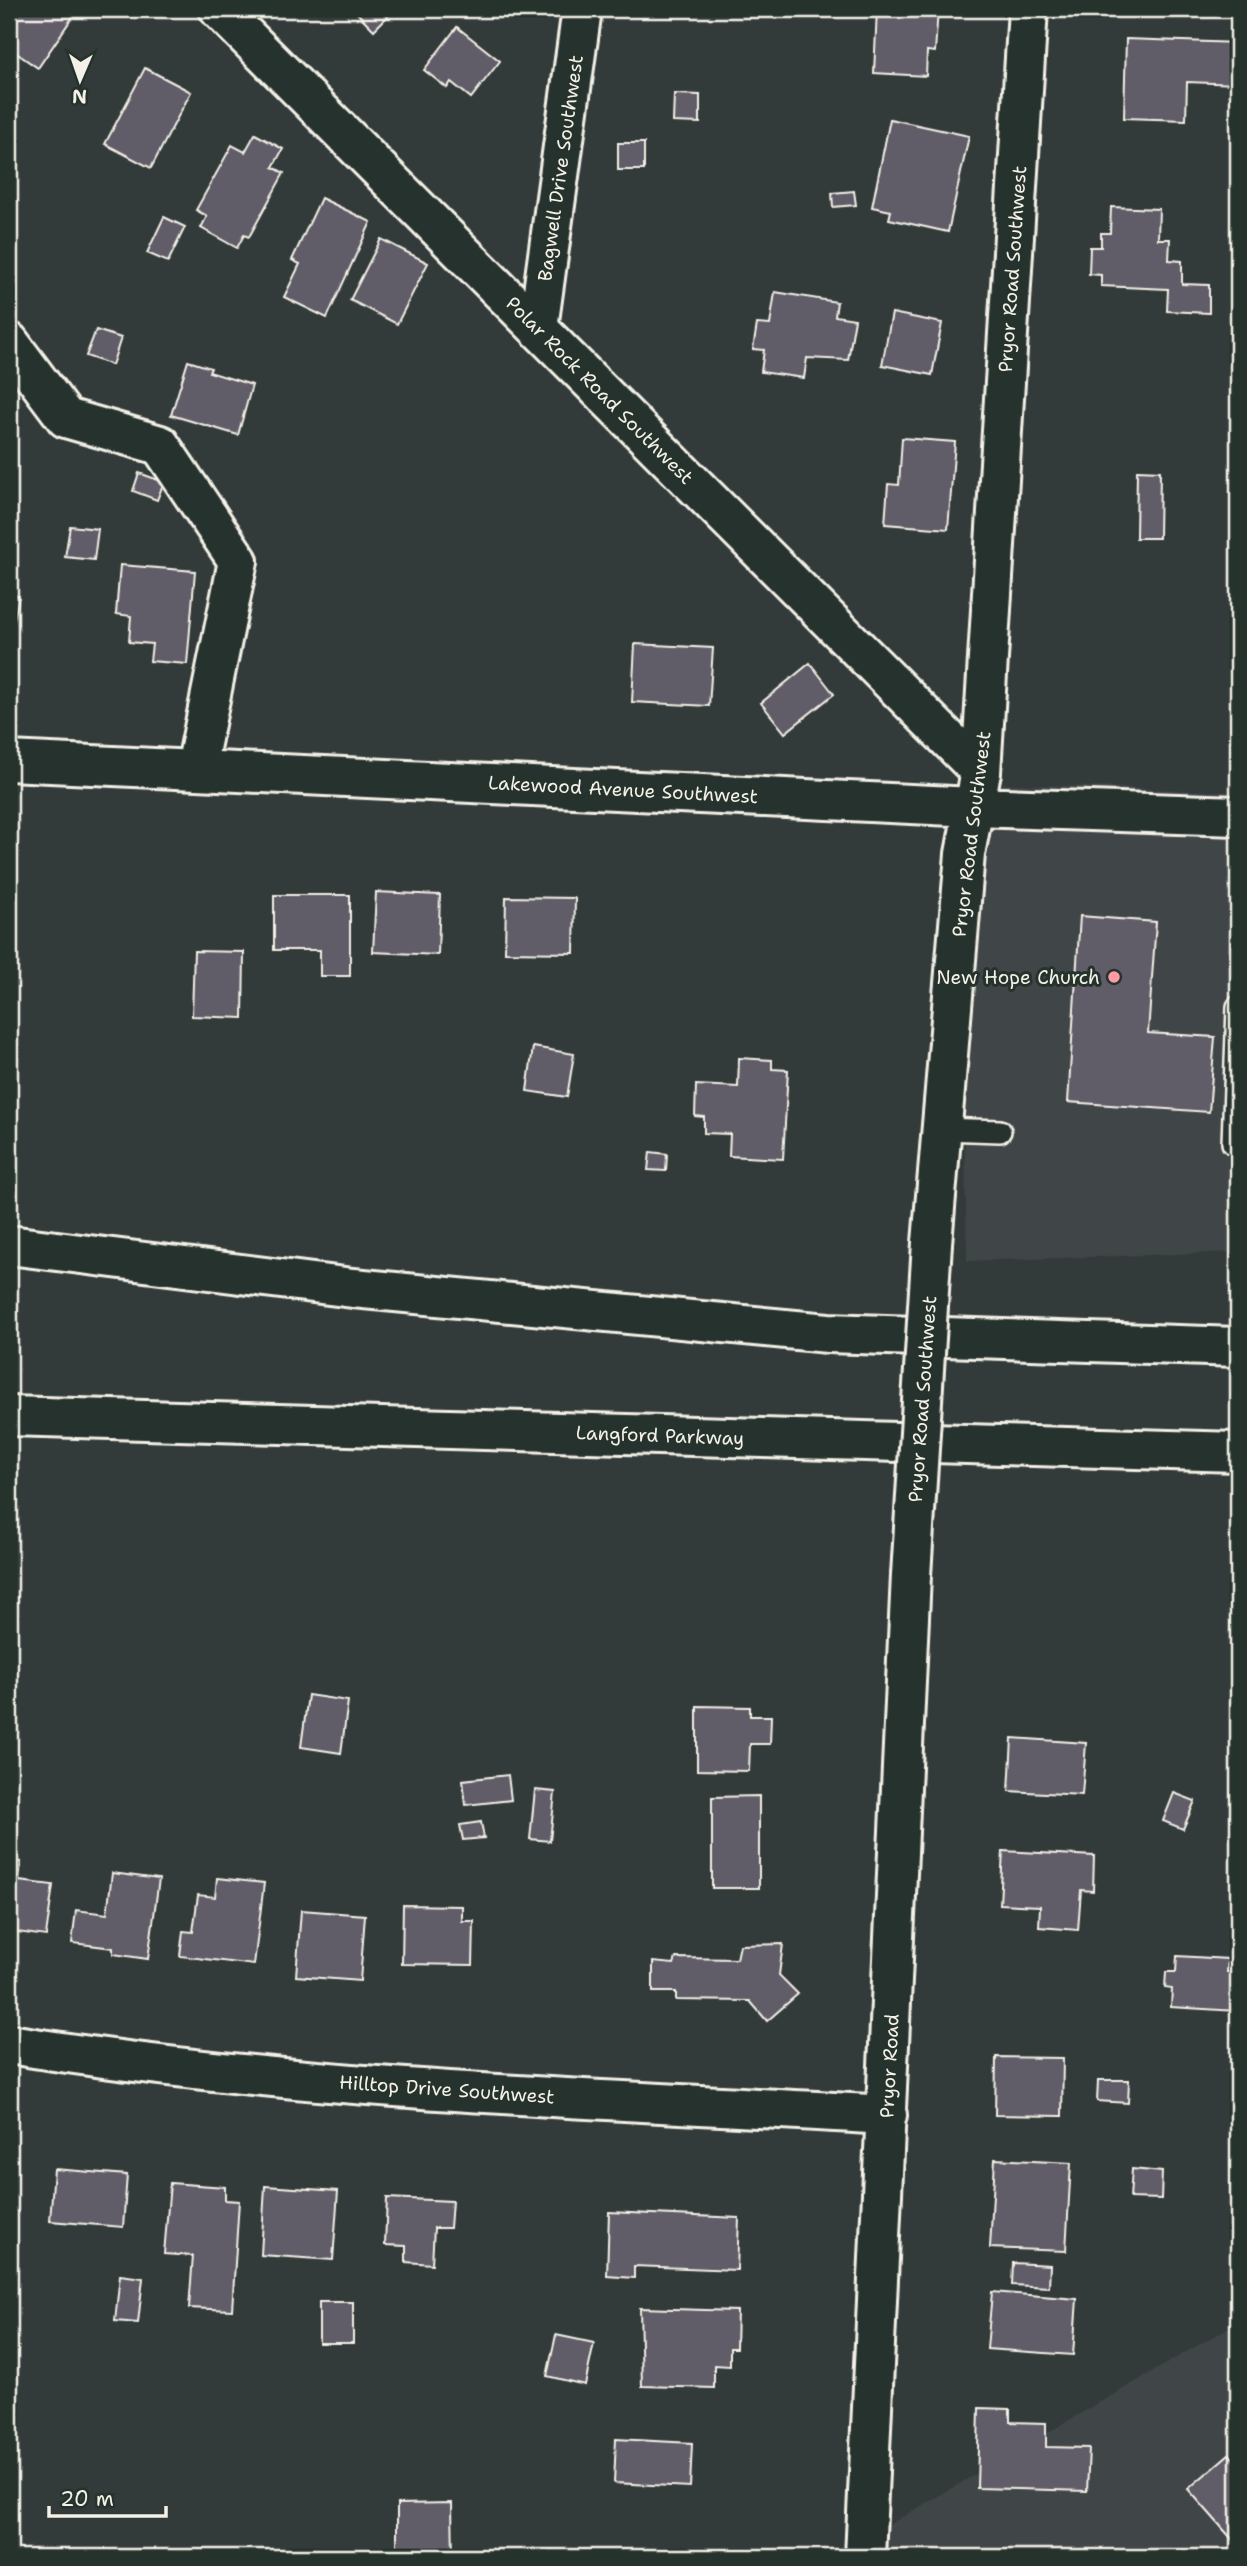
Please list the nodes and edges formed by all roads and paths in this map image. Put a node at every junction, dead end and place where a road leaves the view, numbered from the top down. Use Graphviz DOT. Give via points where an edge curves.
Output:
graph roads {
  1 [pos="219,9"];
  2 [pos="582,9"];
  3 [pos="1028,9"];
  4 [pos="538,328"];
  5 [pos="9,342"];
  6 [pos="9,761"];
  7 [pos="196,768"];
  8 [pos="978,789"];
  9 [pos="1238,816"];
  10 [pos="1238,1007"];
  11 [pos="942,1129"];
  12 [pos="1000,1131"];
  13 [pos="1233,1143"];
  14 [pos="9,1245"];
  15 [pos="1238,1347"];
  16 [pos="9,1416"];
  17 [pos="1229,1453"];
  18 [pos="911,1575"];
  19 [pos="9,2044"];
  20 [pos="887,2115"];
  21 [pos="864,2557"];
  1 -- 4 [label="main road, Polar Rock Road Southwest"];
  2 -- 4 [label="main road, Bagwell Drive Southwest"];
  3 -- 8 [label="main road, Pryor Road Southwest"];
  4 -- 8 [label="main road, Polar Rock Road Southwest"];
  5 -- 7 [label="main road" via="66,418 159,445 237,561"];
  6 -- 7 [label="main road, Lakewood Avenue Southwest"];
  7 -- 8 [label="main road, Lakewood Avenue Southwest"];
  8 -- 9 [label="main road, Lakewood Avenue Southwest"];
  8 -- 11 [label="main road, Pryor Road Southwest" via="965,854"];
  10 -- 13 [label="lane"];
  11 -- 12 [label="lane"];
  11 -- 18 [label="main road, Pryor Road Southwest, bridge"];
  14 -- 15 [label="main road" via="353,1288 828,1333"];
  16 -- 17 [label="main road, Langford Parkway"];
  18 -- 20 [label="main road, Pryor Road"];
  19 -- 20 [label="main road, Hilltop Drive Southwest" via="117,2062 499,2094"];
  20 -- 21 [label="main road, Pryor Road"];
}
